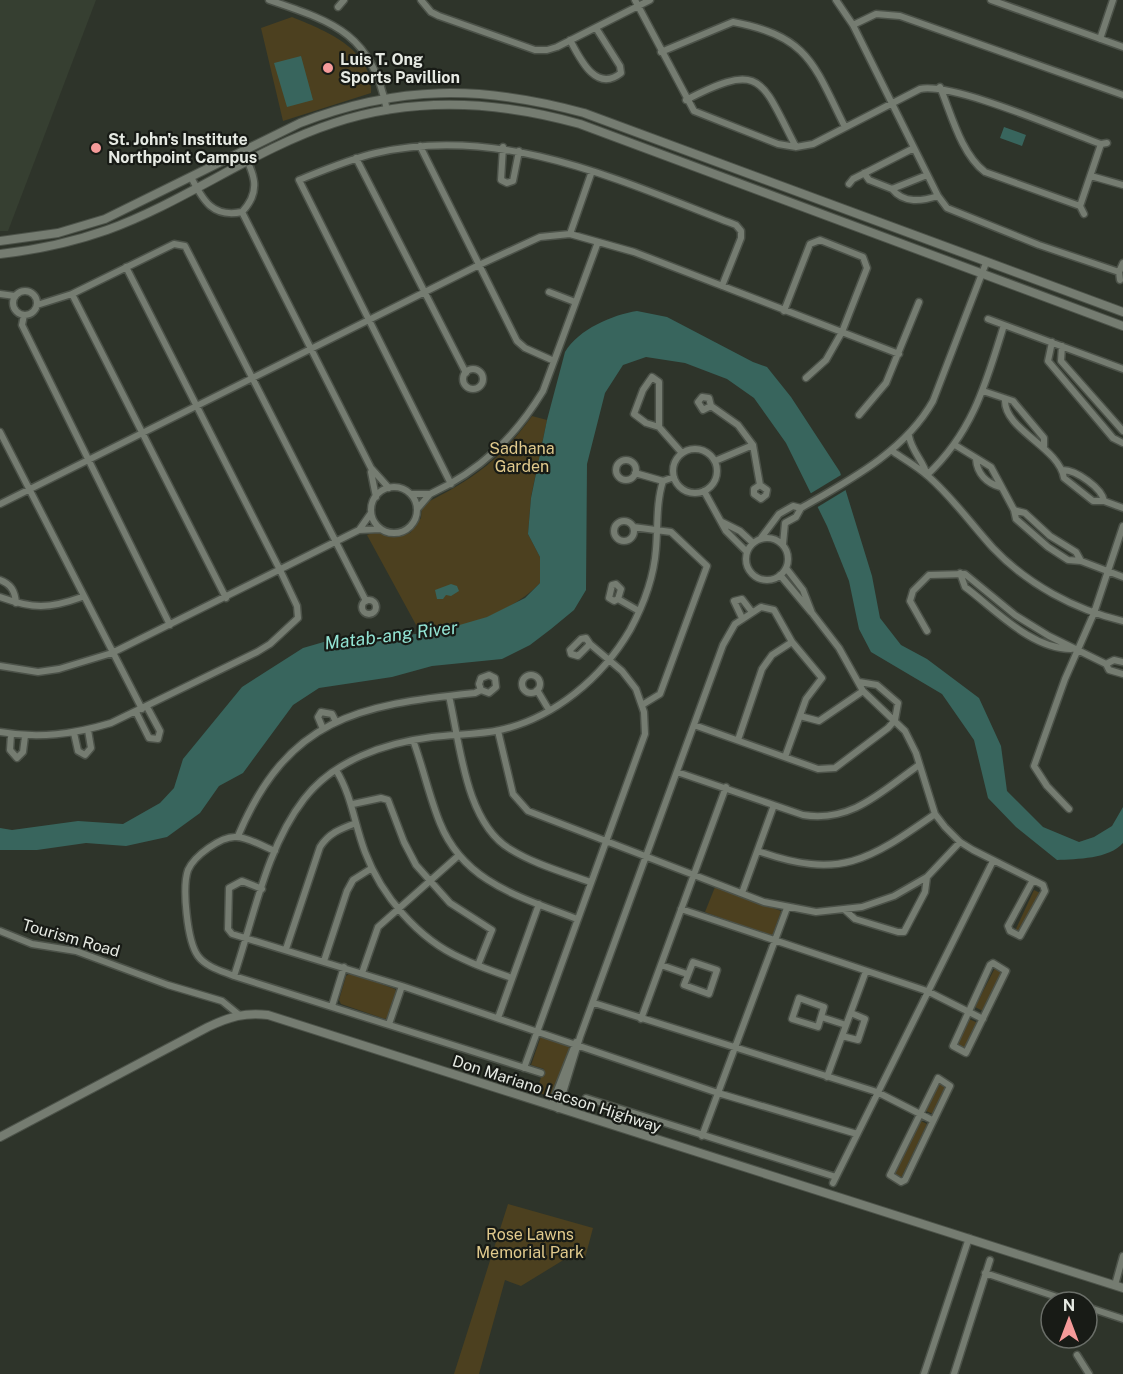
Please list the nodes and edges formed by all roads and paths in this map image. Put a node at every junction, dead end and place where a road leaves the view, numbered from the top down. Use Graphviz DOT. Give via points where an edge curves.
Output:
graph roads {
  1 [pos="269,0"];
  2 [pos="344,0"];
  3 [pos="422,0"];
  4 [pos="650,0"];
  5 [pos="836,0"];
  6 [pos="991,0"];
  7 [pos="1113,0"];
  8 [pos="637,3"];
  9 [pos="338,7"];
  10 [pos="853,25"];
  11 [pos="596,28"];
  12 [pos="1100,39"];
  13 [pos="570,40"];
  14 [pos="1123,46"];
  15 [pos="662,52"];
  16 [pos="939,87"];
  17 [pos="1123,95"];
  18 [pos="385,97"];
  19 [pos="686,100"];
  20 [pos="891,103"];
  21 [pos="387,110"];
  22 [pos="845,127"];
  23 [pos="420,146"];
  24 [pos="503,147"];
  25 [pos="796,147"];
  26 [pos="914,148"];
  27 [pos="519,150"];
  28 [pos="243,151"];
  29 [pos="357,158"];
  30 [pos="248,161"];
  31 [pos="592,171"];
  32 [pos="864,173"];
  33 [pos="927,175"];
  34 [pos="1091,176"];
  35 [pos="191,177"];
  36 [pos="849,184"];
  37 [pos="1123,185"];
  38 [pos="196,187"];
  39 [pos="892,189"];
  40 [pos="938,196"];
  41 [pos="1080,206"];
  42 [pos="242,212"];
  43 [pos="1084,214"];
  44 [pos="76,228"];
  45 [pos="570,234"];
  46 [pos="79,239"];
  47 [pos="0,241"];
  48 [pos="598,242"];
  49 [pos="0,254"];
  50 [pos="986,263"];
  51 [pos="1123,263"];
  52 [pos="478,265"];
  53 [pos="126,267"];
  54 [pos="1119,272"];
  55 [pos="982,275"];
  56 [pos="1120,280"];
  57 [pos="722,286"];
  58 [pos="549,292"];
  59 [pos="0,294"];
  60 [pos="72,294"];
  61 [pos="424,294"];
  62 [pos="15,296"];
  63 [pos="575,302"];
  64 [pos="920,302"];
  65 [pos="37,305"];
  66 [pos="784,311"];
  67 [pos="1123,312"];
  68 [pos="24,315"];
  69 [pos="988,319"];
  70 [pos="369,320"];
  71 [pos="1004,325"];
  72 [pos="1123,326"];
  73 [pos="842,332"];
  74 [pos="1052,342"];
  75 [pos="1062,346"];
  76 [pos="311,349"];
  77 [pos="899,354"];
  78 [pos="554,361"];
  79 [pos="1123,370"];
  80 [pos="466,373"];
  81 [pos="252,378"];
  82 [pos="806,378"];
  83 [pos="983,391"];
  84 [pos="1005,399"];
  85 [pos="197,405"];
  86 [pos="711,406"];
  87 [pos="859,415"];
  88 [pos="659,427"];
  89 [pos="1123,431"];
  90 [pos="0,432"];
  91 [pos="144,433"];
  92 [pos="909,436"];
  93 [pos="1123,443"];
  94 [pos="753,445"];
  95 [pos="955,445"];
  96 [pos="1044,447"];
  97 [pos="892,451"];
  98 [pos="682,453"];
  99 [pos="976,459"];
  100 [pos="87,460"];
  101 [pos="715,461"];
  102 [pos="370,468"];
  103 [pos="1063,470"];
  104 [pos="635,473"];
  105 [pos="927,475"];
  106 [pos="674,477"];
  107 [pos="663,481"];
  108 [pos="451,484"];
  109 [pos="760,485"];
  110 [pos="1000,487"];
  111 [pos="389,488"];
  112 [pos="29,489"];
  113 [pos="704,491"];
  114 [pos="411,494"];
  115 [pos="430,494"];
  116 [pos="376,497"];
  117 [pos="1104,501"];
  118 [pos="0,504"];
  119 [pos="418,508"];
  120 [pos="801,508"];
  121 [pos="1123,508"];
  122 [pos="1014,510"];
  123 [pos="371,512"];
  124 [pos="722,522"];
  125 [pos="1123,526"];
  126 [pos="633,527"];
  127 [pos="380,528"];
  128 [pos="658,528"];
  129 [pos="359,530"];
  130 [pos="761,538"];
  131 [pos="335,542"];
  132 [pos="753,543"];
  133 [pos="783,544"];
  134 [pos="747,552"];
  135 [pos="1081,561"];
  136 [pos="786,568"];
  137 [pos="280,570"];
  138 [pos="1106,572"];
  139 [pos="960,573"];
  140 [pos="780,576"];
  141 [pos="1123,578"];
  142 [pos="0,580"];
  143 [pos="0,597"];
  144 [pos="82,597"];
  145 [pos="226,598"];
  146 [pos="618,599"];
  147 [pos="366,601"];
  148 [pos="16,603"];
  149 [pos="639,611"];
  150 [pos="752,612"];
  151 [pos="812,613"];
  152 [pos="1094,613"];
  153 [pos="742,618"];
  154 [pos="1123,621"];
  155 [pos="170,625"];
  156 [pos="927,631"];
  157 [pos="792,642"];
  158 [pos="590,644"];
  159 [pos="1075,650"];
  160 [pos="112,653"];
  161 [pos="609,660"];
  162 [pos="1123,662"];
  163 [pos="1106,664"];
  164 [pos="0,666"];
  165 [pos="1123,674"];
  166 [pos="859,682"];
  167 [pos="481,690"];
  168 [pos="537,690"];
  169 [pos="863,691"];
  170 [pos="449,696"];
  171 [pos="642,705"];
  172 [pos="141,709"];
  173 [pos="549,711"];
  174 [pos="800,716"];
  175 [pos="895,720"];
  176 [pos="336,722"];
  177 [pos="694,725"];
  178 [pos="323,729"];
  179 [pos="88,730"];
  180 [pos="498,730"];
  181 [pos="0,732"];
  182 [pos="74,733"];
  183 [pos="11,734"];
  184 [pos="459,735"];
  185 [pos="25,736"];
  186 [pos="413,740"];
  187 [pos="738,740"];
  188 [pos="785,757"];
  189 [pos="919,765"];
  190 [pos="336,770"];
  191 [pos="677,772"];
  192 [pos="726,788"];
  193 [pos="353,804"];
  194 [pos="774,805"];
  195 [pos="1069,809"];
  196 [pos="935,814"];
  197 [pos="356,823"];
  198 [pos="238,836"];
  199 [pos="605,842"];
  200 [pos="960,842"];
  201 [pos="275,851"];
  202 [pos="758,851"];
  203 [pos="458,856"];
  204 [pos="645,856"];
  205 [pos="993,861"];
  206 [pos="372,868"];
  207 [pos="694,875"];
  208 [pos="927,877"];
  209 [pos="428,880"];
  210 [pos="1033,880"];
  211 [pos="590,882"];
  212 [pos="262,889"];
  213 [pos="742,893"];
  214 [pos="539,904"];
  215 [pos="399,908"];
  216 [pos="787,908"];
  217 [pos="681,909"];
  218 [pos="845,910"];
  219 [pos="577,919"];
  220 [pos="0,931"];
  221 [pos="247,939"];
  222 [pos="774,942"];
  223 [pos="286,949"];
  224 [pos="324,961"];
  225 [pos="478,965"];
  226 [pos="661,965"];
  227 [pos="344,967"];
  228 [pos="866,971"];
  229 [pos="362,973"];
  230 [pos="687,974"];
  231 [pos="234,976"];
  232 [pos="512,978"];
  233 [pos="402,986"];
  234 [pos="927,991"];
  235 [pos="594,1003"];
  236 [pos="332,1006"];
  237 [pos="969,1012"];
  238 [pos="850,1013"];
  239 [pos="238,1014"];
  240 [pos="822,1017"];
  241 [pos="498,1018"];
  242 [pos="641,1019"];
  243 [pos="983,1019"];
  244 [pos="389,1024"];
  245 [pos="846,1025"];
  246 [pos="537,1030"];
  247 [pos="843,1036"];
  248 [pos="858,1040"];
  249 [pos="578,1044"];
  250 [pos="861,1047"];
  251 [pos="735,1049"];
  252 [pos="524,1068"];
  253 [pos="541,1073"];
  254 [pos="827,1077"];
  255 [pos="877,1092"];
  256 [pos="718,1093"];
  257 [pos="586,1098"];
  258 [pos="556,1103"];
  259 [pos="919,1113"];
  260 [pos="932,1120"];
  261 [pos="857,1134"];
  262 [pos="702,1136"];
  263 [pos="0,1137"];
  264 [pos="969,1238"];
  265 [pos="1123,1256"];
  266 [pos="990,1260"];
  267 [pos="985,1273"];
  268 [pos="1114,1285"];
  269 [pos="1123,1288"];
  270 [pos="1039,1291"];
  271 [pos="1099,1311"];
  272 [pos="1123,1319"];
  273 [pos="1077,1355"];
  274 [pos="924,1374"];
  275 [pos="954,1374"];
  276 [pos="1089,1374"];
  1 -- 18 [label="street" via="331,23 349,35 372,62"];
  2 -- 9 [label="street"];
  3 -- 13 [label="street" via="430,12 439,16 535,50 557,47"];
  4 -- 8 [label="street"];
  5 -- 10 [label="street"];
  6 -- 12 [label="street"];
  7 -- 12 [label="street"];
  8 -- 11 [label="street"];
  8 -- 15 [label="street"];
  10 -- 17 [label="street" via="876,14 900,15"];
  10 -- 20 [label="street"];
  11 -- 13 [label="street"];
  11 -- 13 [label="street" via="620,66 621,73 613,78 606,80 594,75"];
  12 -- 14 [label="street"];
  15 -- 19 [label="street"];
  15 -- 22 [label="street" via="733,22 791,41 814,64"];
  16 -- 20 [label="street" via="920,88"];
  16 -- 34 [label="street" via="1104,143"];
  16 -- 41 [label="street" via="978,167"];
  18 -- 21 [label="street"];
  18 -- 28 [label="street" via="327,112"];
  18 -- 50 [label="street" via="441,92 547,102"];
  19 -- 25 [label="street" via="699,115"];
  19 -- 25 [label="street" via="729,80 755,81 769,95"];
  20 -- 22 [label="street"];
  20 -- 26 [label="street"];
  21 -- 30 [label="street" via="332,124"];
  21 -- 55 [label="street" via="468,104 519,109 580,124"];
  22 -- 25 [label="street" via="813,144"];
  23 -- 24 [label="street"];
  23 -- 29 [label="street"];
  23 -- 52 [label="street"];
  24 -- 27 [label="street"];
  24 -- 27 [label="street" via="501,180 507,183 516,177"];
  26 -- 32 [label="street"];
  26 -- 33 [label="street"];
  27 -- 31 [label="street"];
  28 -- 30 [label="street"];
  28 -- 35 [label="street"];
  29 -- 61 [label="street"];
  29 -- 70 [label="street" via="299,180"];
  30 -- 38 [label="street"];
  30 -- 42 [label="street" via="256,179 255,191"];
  31 -- 45 [label="street"];
  31 -- 57 [label="street" via="736,225 741,238"];
  32 -- 36 [label="street"];
  32 -- 39 [label="street" via="869,180"];
  33 -- 39 [label="street"];
  33 -- 40 [label="street"];
  34 -- 37 [label="street"];
  34 -- 41 [label="street"];
  35 -- 38 [label="street"];
  35 -- 44 [label="street" via="105,219"];
  38 -- 42 [label="street" via="213,210 224,214"];
  38 -- 46 [label="street" via="108,230"];
  39 -- 40 [label="street" via="913,200"];
  40 -- 54 [label="street" via="953,212"];
  41 -- 43 [label="street"];
  42 -- 76 [label="street"];
  44 -- 46 [label="street"];
  44 -- 47 [label="street"];
  45 -- 48 [label="street"];
  45 -- 52 [label="street" via="540,237"];
  46 -- 49 [label="street"];
  48 -- 57 [label="street"];
  48 -- 63 [label="street"];
  50 -- 55 [label="street"];
  50 -- 67 [label="street"];
  51 -- 54 [label="street"];
  52 -- 61 [label="street"];
  52 -- 78 [label="street" via="517,341"];
  53 -- 60 [label="street"];
  53 -- 81 [label="street" via="174,244 185,246"];
  53 -- 85 [label="street"];
  54 -- 56 [label="street"];
  55 -- 72 [label="street"];
  55 -- 92 [label="street" via="933,401"];
  57 -- 66 [label="street"];
  58 -- 63 [label="street"];
  59 -- 62 [label="street"];
  60 -- 65 [label="street"];
  60 -- 91 [label="street"];
  61 -- 70 [label="street"];
  61 -- 80 [label="street"];
  62 -- 65 [label="street" via="28,292"];
  62 -- 68 [label="street" via="15,310"];
  63 -- 78 [label="street"];
  64 -- 77 [label="street"];
  65 -- 68 [label="street" via="31,314"];
  66 -- 73 [label="street"];
  66 -- 73 [label="street" via="810,244 820,240 867,262"];
  68 -- 100 [label="street" via="22,325"];
  69 -- 71 [label="street"];
  70 -- 76 [label="street"];
  70 -- 108 [label="street"];
  71 -- 74 [label="street"];
  71 -- 83 [label="street"];
  73 -- 77 [label="street"];
  73 -- 82 [label="street" via="826,360"];
  74 -- 75 [label="street"];
  74 -- 93 [label="street" via="1048,361 1113,438"];
  75 -- 79 [label="street"];
  75 -- 89 [label="street" via="1061,361"];
  76 -- 81 [label="street"];
  76 -- 102 [label="street"];
  77 -- 87 [label="street" via="879,393"];
  78 -- 108 [label="street" via="543,391 512,436"];
  81 -- 85 [label="street"];
  81 -- 131 [label="street"];
  83 -- 84 [label="street"];
  83 -- 95 [label="street"];
  84 -- 96 [label="street" via="1005,409 1033,442"];
  84 -- 96 [label="street" via="1024,412 1044,438"];
  85 -- 91 [label="street"];
  85 -- 137 [label="street"];
  86 -- 94 [label="street" via="738,425"];
  88 -- 88 [label="street" via="660,382 652,377 634,414"];
  88 -- 98 [label="street"];
  90 -- 112 [label="street"];
  91 -- 100 [label="street"];
  91 -- 145 [label="street"];
  92 -- 97 [label="street"];
  92 -- 105 [label="street" via="911,450 925,466"];
  94 -- 101 [label="street"];
  94 -- 109 [label="street"];
  95 -- 99 [label="street"];
  95 -- 105 [label="street"];
  96 -- 103 [label="street"];
  97 -- 105 [label="street"];
  97 -- 120 [label="street"];
  98 -- 101 [label="street" via="697,449"];
  98 -- 106 [label="street" via="674,464"];
  99 -- 110 [label="street" via="978,471"];
  99 -- 110 [label="street" via="991,467 999,477"];
  100 -- 112 [label="street"];
  100 -- 155 [label="street"];
  101 -- 113 [label="street" via="715,482"];
  102 -- 111 [label="street"];
  102 -- 116 [label="street"];
  103 -- 117 [label="street" via="1073,471 1100,492"];
  103 -- 117 [label="street" via="1064,478 1072,486 1093,501"];
  104 -- 107 [label="street"];
  105 -- 152 [label="street" via="1023,575 1057,597"];
  106 -- 107 [label="street"];
  106 -- 113 [label="street" via="682,489"];
  107 -- 128 [label="street" via="658,498"];
  108 -- 115 [label="street"];
  110 -- 122 [label="street"];
  111 -- 114 [label="street" via="397,487"];
  111 -- 116 [label="street"];
  112 -- 118 [label="street"];
  112 -- 144 [label="street"];
  113 -- 124 [label="street"];
  114 -- 115 [label="street"];
  114 -- 119 [label="street"];
  115 -- 119 [label="street"];
  116 -- 123 [label="street"];
  117 -- 121 [label="street"];
  119 -- 127 [label="street" via="415,521 406,531 393,533"];
  120 -- 130 [label="street" via="793,506 779,514"];
  120 -- 133 [label="street" via="796,518 785,523"];
  122 -- 135 [label="street" via="1025,513 1050,536 1076,552"];
  122 -- 135 [label="street" via="1016,519 1048,547 1071,562"];
  123 -- 127 [label="street"];
  123 -- 129 [label="street"];
  124 -- 132 [label="street"];
  124 -- 134 [label="street"];
  125 -- 138 [label="street"];
  126 -- 128 [label="street"];
  127 -- 129 [label="street"];
  128 -- 149 [label="street" via="653,569"];
  128 -- 171 [label="street" via="677,536 707,568 660,693"];
  129 -- 131 [label="street"];
  130 -- 132 [label="street"];
  130 -- 133 [label="street" via="773,538"];
  131 -- 137 [label="street"];
  131 -- 147 [label="street"];
  132 -- 134 [label="street"];
  133 -- 136 [label="street"];
  134 -- 140 [label="street" via="746,566 754,576 768,580"];
  135 -- 138 [label="street"];
  136 -- 140 [label="street"];
  136 -- 151 [label="street" via="803,590"];
  137 -- 145 [label="street"];
  137 -- 172 [label="street" via="298,611 295,622 257,652"];
  138 -- 141 [label="street"];
  138 -- 152 [label="street"];
  139 -- 156 [label="street" via="929,575 913,591 909,601"];
  139 -- 159 [label="street" via="1015,615"];
  139 -- 159 [label="street" via="965,587 1039,643 1054,649"];
  140 -- 151 [label="street"];
  142 -- 148 [label="street" via="11,586"];
  143 -- 148 [label="street"];
  144 -- 148 [label="street" via="50,607"];
  144 -- 160 [label="street"];
  145 -- 155 [label="street"];
  146 -- 149 [label="street"];
  149 -- 161 [label="street"];
  150 -- 153 [label="street"];
  150 -- 153 [label="street" via="742,599 734,601"];
  150 -- 157 [label="street" via="761,607 774,610"];
  151 -- 166 [label="street"];
  152 -- 154 [label="street"];
  152 -- 159 [label="street"];
  153 -- 177 [label="street" via="723,645"];
  155 -- 160 [label="street"];
  157 -- 174 [label="street" via="822,678 806,699"];
  157 -- 187 [label="street" via="772,655 762,669"];
  158 -- 161 [label="street"];
  159 -- 163 [label="street"];
  159 -- 195 [label="street" via="1034,766"];
  160 -- 164 [label="street" via="38,672"];
  160 -- 172 [label="street"];
  161 -- 171 [label="street" via="629,680"];
  161 -- 173 [label="street" via="584,687"];
  162 -- 163 [label="street" via="1114,660"];
  163 -- 165 [label="street" via="1109,670"];
  166 -- 169 [label="street"];
  166 -- 175 [label="street" via="877,685 896,700 899,706"];
  167 -- 170 [label="street"];
  168 -- 173 [label="street"];
  169 -- 174 [label="street" via="819,721"];
  169 -- 175 [label="street"];
  170 -- 176 [label="street" via="384,705"];
  170 -- 184 [label="street"];
  171 -- 199 [label="street" via="645,734"];
  172 -- 179 [label="street"];
  173 -- 180 [label="street"];
  174 -- 188 [label="street"];
  175 -- 188 [label="street" via="835,768 818,769"];
  175 -- 189 [label="street" via="912,743"];
  176 -- 178 [label="street"];
  176 -- 178 [label="street" via="332,714 321,712 318,717"];
  177 -- 187 [label="street"];
  177 -- 191 [label="street"];
  178 -- 198 [label="street" via="300,745 261,787"];
  179 -- 182 [label="street"];
  179 -- 182 [label="street" via="91,748 86,755 78,751"];
  180 -- 184 [label="street"];
  180 -- 199 [label="street" via="510,785 520,804 539,817"];
  181 -- 183 [label="street"];
  182 -- 185 [label="street"];
  183 -- 185 [label="street"];
  183 -- 185 [label="street" via="10,750 17,758 23,752"];
  184 -- 186 [label="street"];
  184 -- 211 [label="street" via="472,796 484,824 497,839 525,857"];
  186 -- 190 [label="street" via="377,749"];
  186 -- 203 [label="street" via="439,820"];
  187 -- 188 [label="street"];
  189 -- 194 [label="street" via="850,812 819,818"];
  189 -- 196 [label="street"];
  190 -- 193 [label="street"];
  190 -- 201 [label="street" via="305,798"];
  191 -- 192 [label="street"];
  191 -- 204 [label="street"];
  192 -- 194 [label="street"];
  192 -- 207 [label="street"];
  193 -- 197 [label="street"];
  193 -- 209 [label="street" via="388,800 404,842"];
  194 -- 202 [label="street"];
  196 -- 200 [label="street"];
  196 -- 202 [label="street" via="875,854 844,864 807,865"];
  197 -- 206 [label="street"];
  197 -- 223 [label="street" via="326,837 320,847"];
  198 -- 201 [label="street"];
  198 -- 231 [label="street" via="222,839 193,862 186,877 189,933 194,949 206,963"];
  199 -- 204 [label="street"];
  199 -- 211 [label="street"];
  200 -- 205 [label="street"];
  200 -- 208 [label="street"];
  201 -- 212 [label="street"];
  202 -- 213 [label="street"];
  203 -- 209 [label="street"];
  203 -- 214 [label="street" via="495,887"];
  204 -- 207 [label="street"];
  204 -- 235 [label="street"];
  205 -- 210 [label="street"];
  205 -- 234 [label="street"];
  206 -- 215 [label="street"];
  206 -- 224 [label="street" via="353,880 346,891"];
  207 -- 213 [label="street"];
  207 -- 217 [label="street"];
  208 -- 218 [label="street" via="894,896"];
  208 -- 218 [label="street" via="925,892 904,932 855,919"];
  209 -- 215 [label="street"];
  209 -- 225 [label="street" via="450,903 492,930"];
  210 -- 210 [label="street" via="1045,891 1020,936 1008,926"];
  211 -- 219 [label="street"];
  212 -- 221 [label="street"];
  212 -- 221 [label="street" via="238,881 227,894 228,929"];
  213 -- 216 [label="street"];
  214 -- 219 [label="street"];
  214 -- 232 [label="street"];
  215 -- 225 [label="street" via="440,946"];
  215 -- 229 [label="street" via="375,932"];
  216 -- 218 [label="street"];
  216 -- 222 [label="street"];
  217 -- 222 [label="street"];
  217 -- 226 [label="street"];
  219 -- 246 [label="street"];
  220 -- 239 [label="street, Tourism Road" via="32,944 76,951 222,1001"];
  221 -- 223 [label="street"];
  221 -- 231 [label="street"];
  222 -- 228 [label="street"];
  222 -- 251 [label="street"];
  223 -- 224 [label="street"];
  224 -- 227 [label="street"];
  225 -- 232 [label="street"];
  226 -- 230 [label="street"];
  226 -- 242 [label="street"];
  227 -- 229 [label="street"];
  227 -- 236 [label="street"];
  228 -- 234 [label="street"];
  228 -- 238 [label="street"];
  229 -- 233 [label="street"];
  230 -- 230 [label="street" via="684,985 709,994 717,970 693,962"];
  231 -- 236 [label="street"];
  232 -- 241 [label="street"];
  233 -- 241 [label="street"];
  233 -- 244 [label="street"];
  234 -- 237 [label="street"];
  234 -- 255 [label="street"];
  235 -- 242 [label="street"];
  235 -- 249 [label="street"];
  236 -- 244 [label="street"];
  237 -- 243 [label="street"];
  237 -- 243 [label="street" via="953,1048 969,1052"];
  237 -- 243 [label="street" via="990,965 1006,969"];
  238 -- 245 [label="street"];
  238 -- 248 [label="street" via="869,1017"];
  239 -- 258 [label="street, Don Mariano Lacson Highway" via="268,1015"];
  239 -- 263 [label="street, Don Mariano Lacson Highway"];
  240 -- 240 [label="street" via="824,1007 799,998 792,1018 816,1027"];
  240 -- 245 [label="street"];
  241 -- 246 [label="street"];
  242 -- 251 [label="street"];
  244 -- 252 [label="street"];
  245 -- 247 [label="street"];
  246 -- 249 [label="street"];
  246 -- 252 [label="street"];
  247 -- 248 [label="street"];
  247 -- 254 [label="street"];
  248 -- 250 [label="street"];
  249 -- 256 [label="street"];
  249 -- 258 [label="street"];
  251 -- 254 [label="street"];
  251 -- 256 [label="street"];
  252 -- 253 [label="street"];
  254 -- 255 [label="street"];
  255 -- 259 [label="street"];
  255 -- 261 [label="street"];
  256 -- 261 [label="street"];
  256 -- 262 [label="street"];
  257 -- 262 [label="street"];
  258 -- 264 [label="street, Don Mariano Lacson Highway"];
  259 -- 260 [label="street"];
  259 -- 260 [label="street" via="936,1078 949,1084"];
  259 -- 260 [label="street" via="890,1177 903,1182"];
  261 -- 262 [label="street" via="835,1180"];
  264 -- 268 [label="street, Don Mariano Lacson Highway"];
  264 -- 274 [label="street"];
  265 -- 268 [label="street"];
  266 -- 267 [label="street"];
  267 -- 270 [label="street"];
  267 -- 275 [label="street"];
  268 -- 269 [label="street, Don Mariano Lacson Highway"];
  271 -- 272 [label="street"];
  273 -- 276 [label="street"];
}
